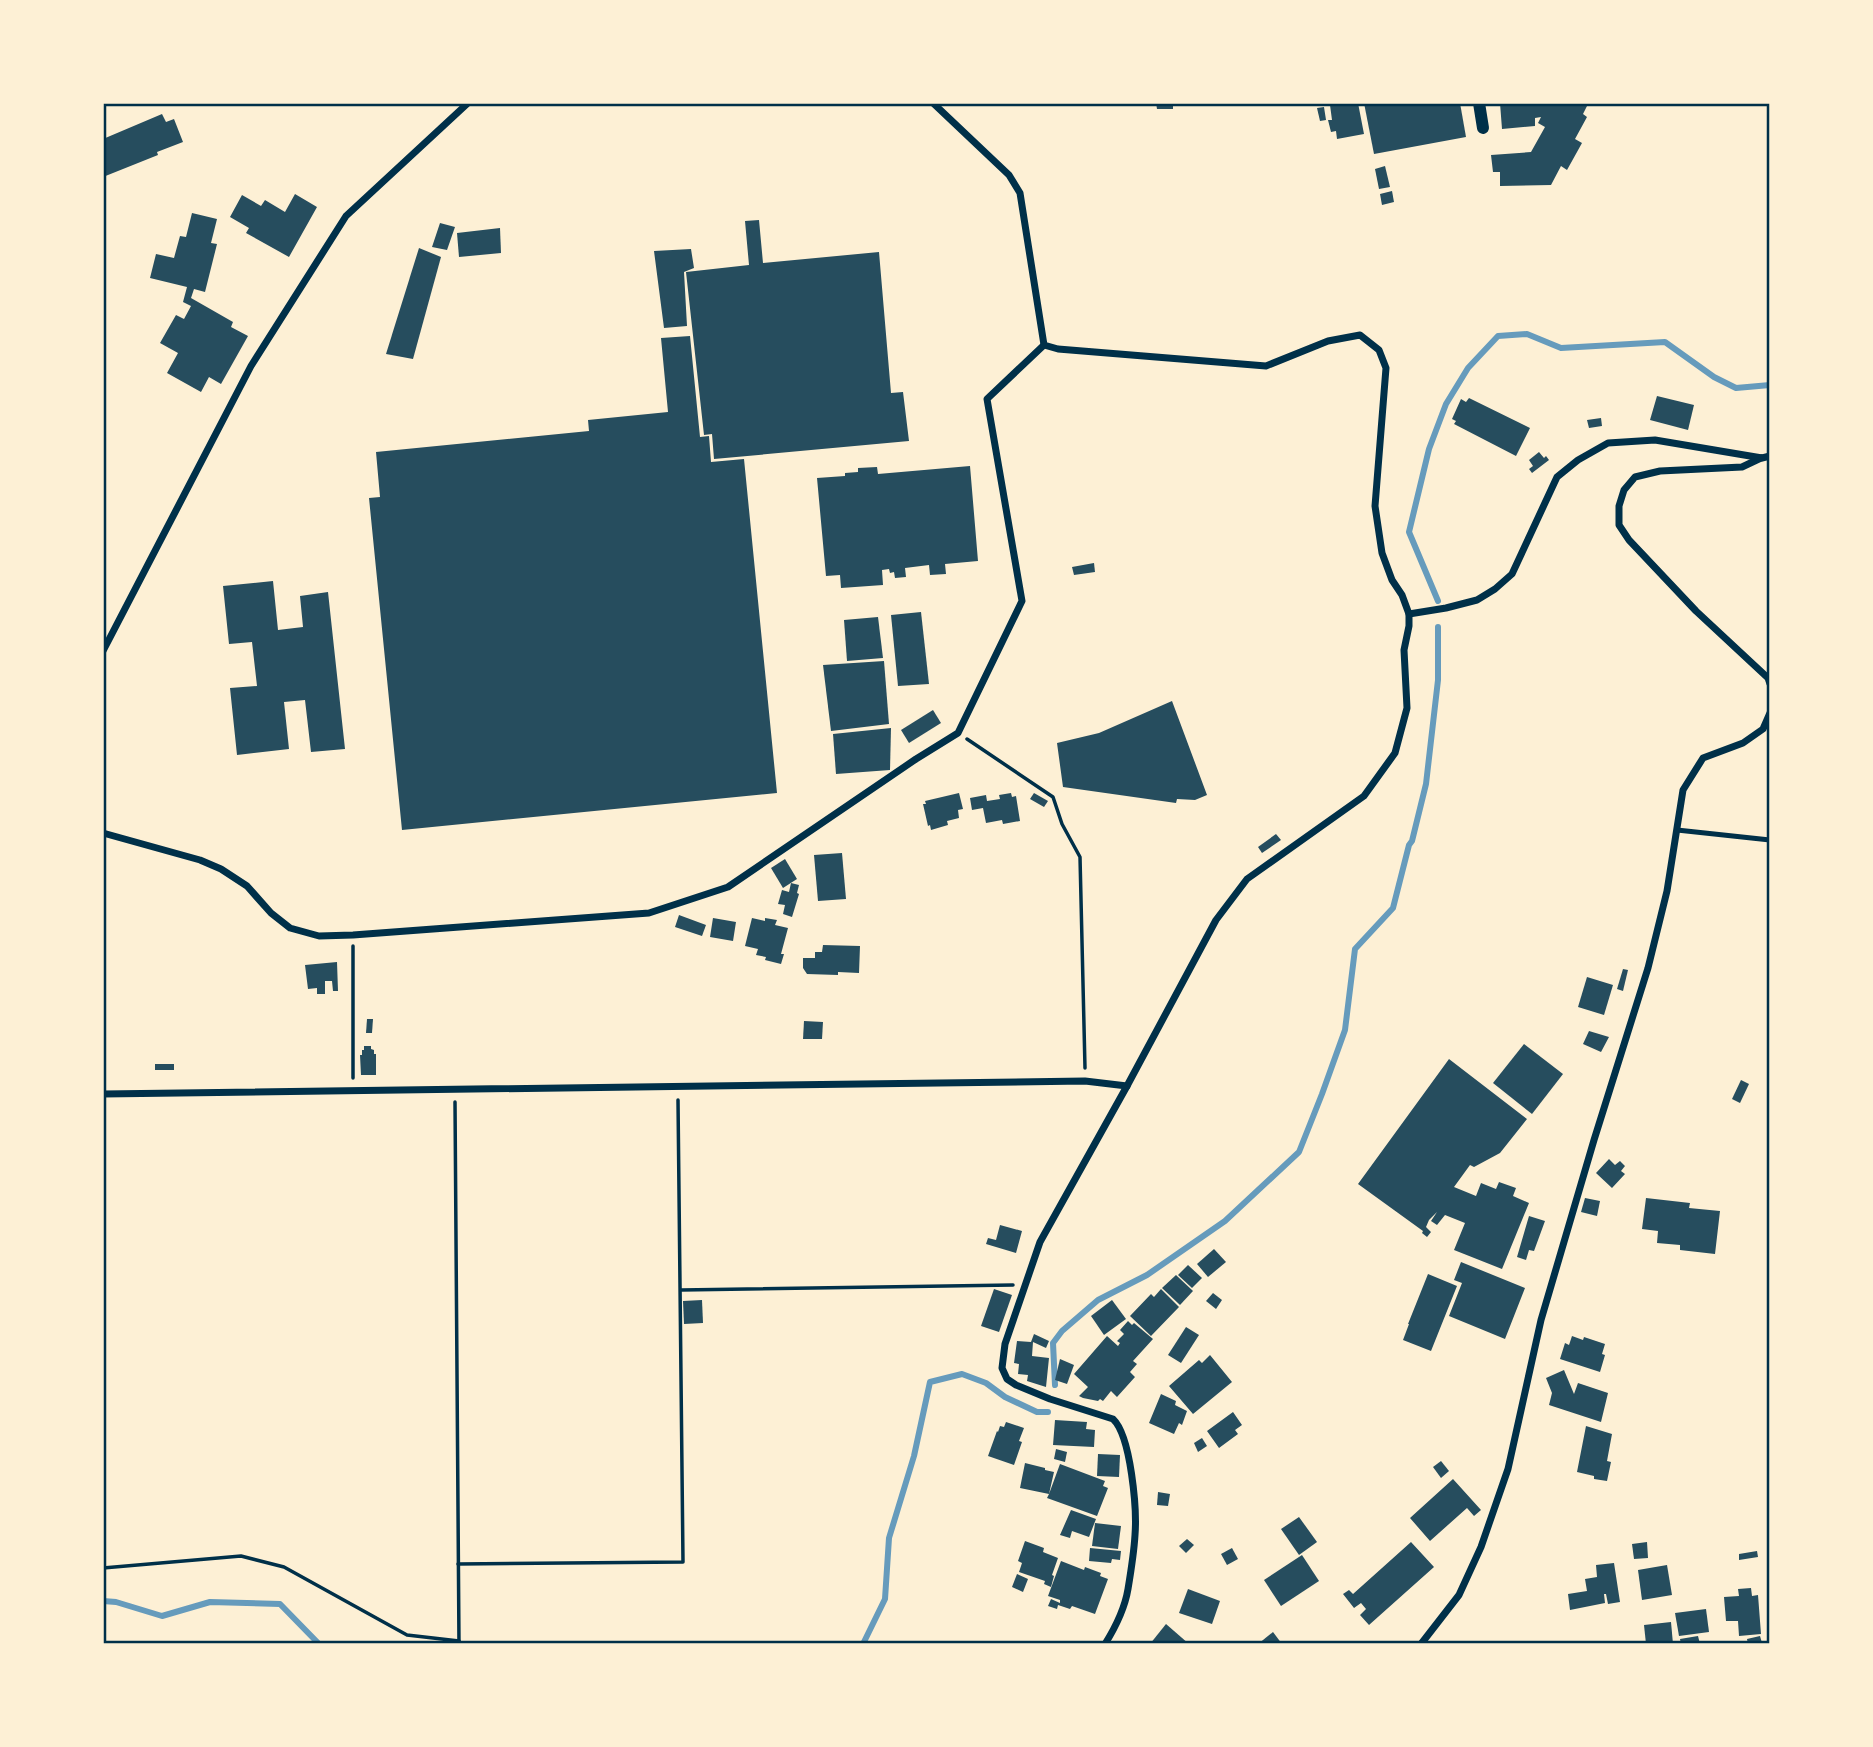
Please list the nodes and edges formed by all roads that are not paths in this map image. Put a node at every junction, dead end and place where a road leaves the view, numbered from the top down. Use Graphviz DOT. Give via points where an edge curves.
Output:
graph roads {
  1 [pos="468,103"];
  2 [pos="933,103"];
  3 [pos="1479,103"];
  4 [pos="1483,128"];
  5 [pos="1044,345"];
  6 [pos="1766,457"];
  7 [pos="1409,614"];
  8 [pos="103,651"];
  9 [pos="1770,684"];
  10 [pos="1770,713"];
  11 [pos="1677,830"];
  12 [pos="103,833"];
  13 [pos="1770,840"];
  14 [pos="1127,1086"];
  15 [pos="103,1094"];
  16 [pos="1105,1644"];
  17 [pos="1421,1644"];
  1 -- 8 [label="street" via="346,216 251,366"];
  2 -- 5 [label="street" via="1009,175 1020,193"];
  3 -- 4 [label="street"];
  5 -- 7 [label="street" via="1266,366 1328,341 1360,335 1379,350 1386,368 1376,506 1382,553"];
  5 -- 12 [label="street" via="987,399 1022,601 958,733 728,887 649,913 319,936 290,928 247,886 221,869"];
  6 -- 7 [label="street" via="1655,440 1608,443 1557,477 1512,574 1495,589 1477,600"];
  6 -- 9 [label="street" via="1742,467 1660,471 1635,477 1624,490 1619,525"];
  7 -- 14 [label="street" via="1404,650 1407,708 1395,753 1364,796 1247,879 1216,920"];
  10 -- 11 [label="street" via="1763,729 1743,743 1703,758 1683,790"];
  11 -- 13 [label="lane"];
  11 -- 17 [label="street" via="1648,968 1542,1320 1508,1469 1459,1595"];
  14 -- 15 [label="street" via="1085,1081"];
  14 -- 16 [label="street" via="1040,1242 1005,1345 1002,1368 1016,1385 1113,1419 1120,1426 1130,1459 1135,1532 1128,1592"];
}
